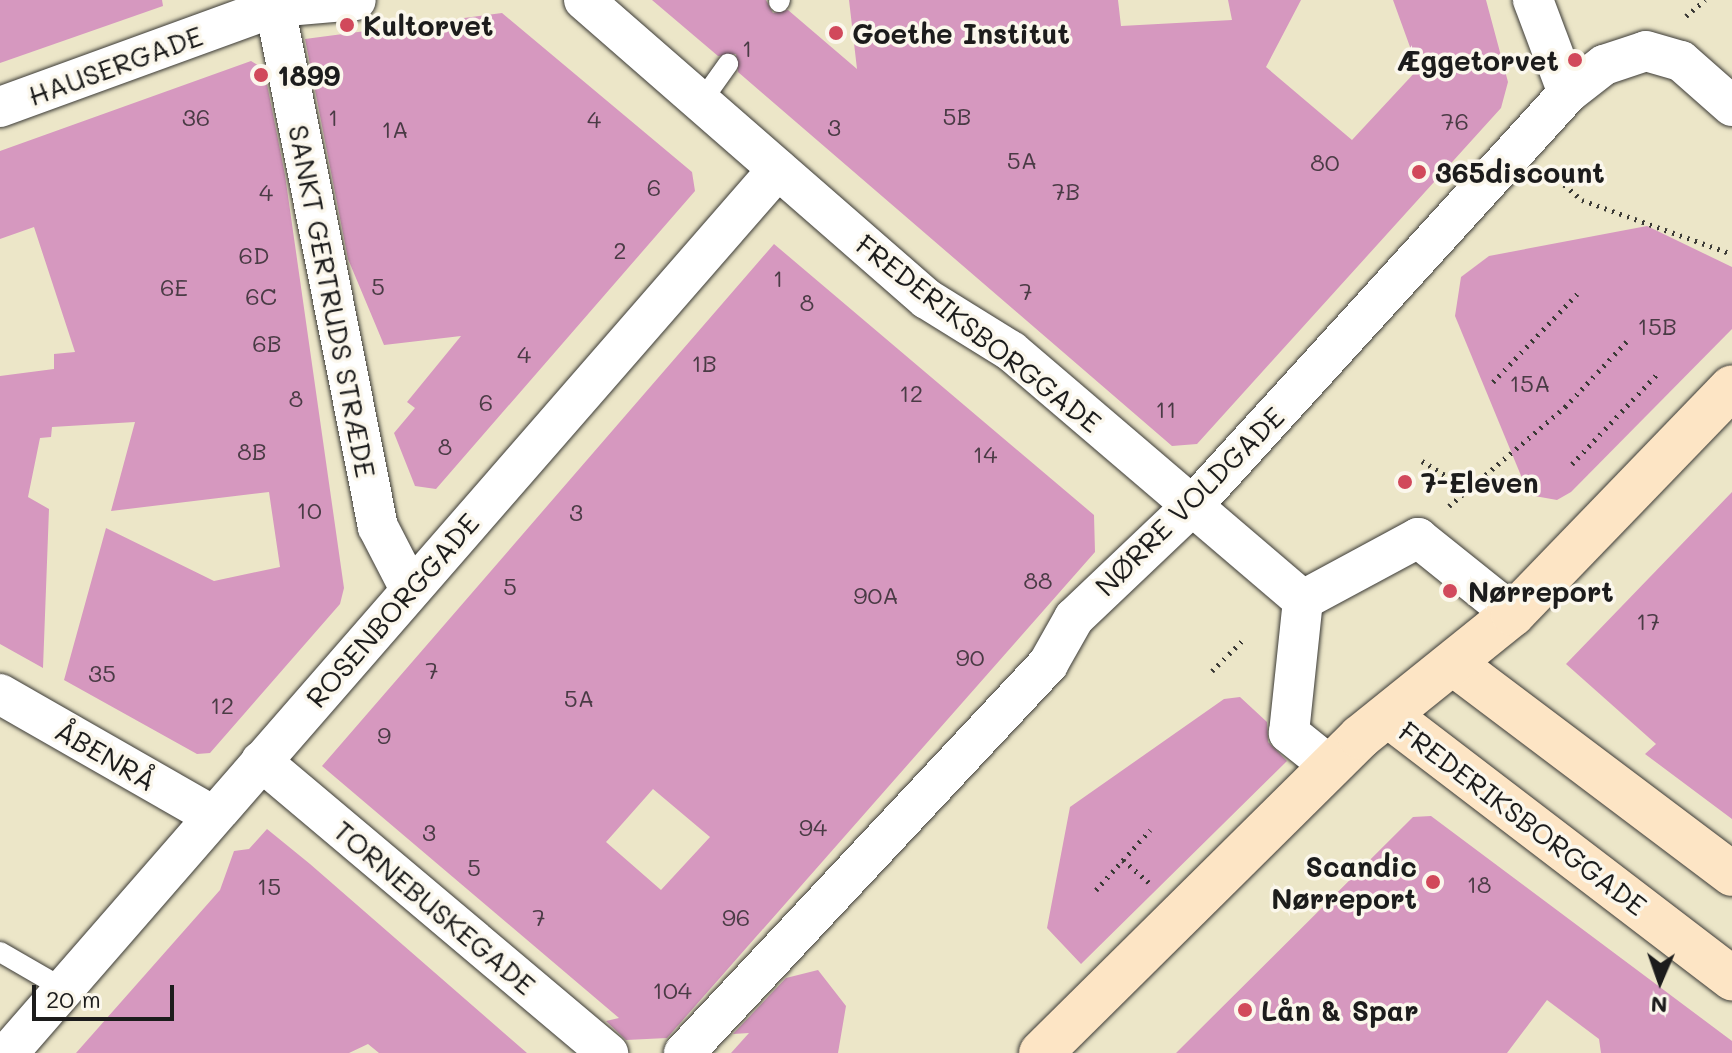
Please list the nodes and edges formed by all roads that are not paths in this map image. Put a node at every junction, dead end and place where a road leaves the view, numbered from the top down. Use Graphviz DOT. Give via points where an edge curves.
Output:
graph roads {
  1 [pos="356,0"];
  2 [pos="584,0"];
  3 [pos="1533,0"];
  4 [pos="276,4"];
  5 [pos="728,64"];
  6 [pos="1568,93"];
  7 [pos="701,102"];
  8 [pos="1732,106"];
  9 [pos="0,107"];
  10 [pos="778,169"];
  11 [pos="1732,387"];
  12 [pos="1193,505"];
  13 [pos="410,589"];
  14 [pos="1303,600"];
  15 [pos="1513,614"];
  16 [pos="1455,665"];
  17 [pos="0,694"];
  18 [pos="1389,716"];
  19 [pos="261,761"];
  20 [pos="1330,766"];
  21 [pos="213,816"];
  22 [pos="1732,874"];
  23 [pos="0,952"];
  24 [pos="1732,978"];
  25 [pos="64,989"];
  26 [pos="8,1053"];
  27 [pos="608,1053"];
  28 [pos="684,1053"];
  29 [pos="1041,1053"];
  1 -- 4 [label="street"];
  2 -- 7 [label="street, FREDERIKSBORGGADE"];
  3 -- 6 [label="street"];
  4 -- 9 [label="street, HAUSERGADE"];
  4 -- 13 [label="street, SANKT GERTRUDS STRÆDE" via="378,527"];
  5 -- 7 [label="lane"];
  6 -- 8 [label="street, NØRRE VOLDGADE" via="1604,65 1646,51 1681,61"];
  6 -- 12 [label="street, NØRRE VOLDGADE"];
  7 -- 10 [label="street, FREDERIKSBORGGADE"];
  10 -- 12 [label="street, FREDERIKSBORGGADE" via="927,299 1011,351"];
  10 -- 13 [label="street, ROSENBORGGADE"];
  11 -- 15 [label="street"];
  12 -- 14 [label="street, FREDERIKSBORGGADE"];
  12 -- 28 [label="street, NØRRE VOLDGADE" via="1074,618 1048,664"];
  13 -- 19 [label="street, ROSENBORGGADE"];
  14 -- 15 [label="street" via="1418,538"];
  14 -- 20 [label="street" via="1289,733"];
  15 -- 16 [label="street"];
  16 -- 18 [label="street"];
  16 -- 22 [label="street"];
  17 -- 21 [label="street, ÅBENRÅ"];
  18 -- 20 [label="street"];
  18 -- 24 [label="street, FREDERIKSBORGGADE"];
  19 -- 21 [label="street, ROSENBORGGADE"];
  19 -- 27 [label="street, TORNEBUSKEGADE"];
  20 -- 29 [label="street"];
  21 -- 25 [label="street, ROSENBORGGADE"];
  23 -- 25 [label="lane"];
  25 -- 26 [label="street, ROSENBORGGADE"];
}
